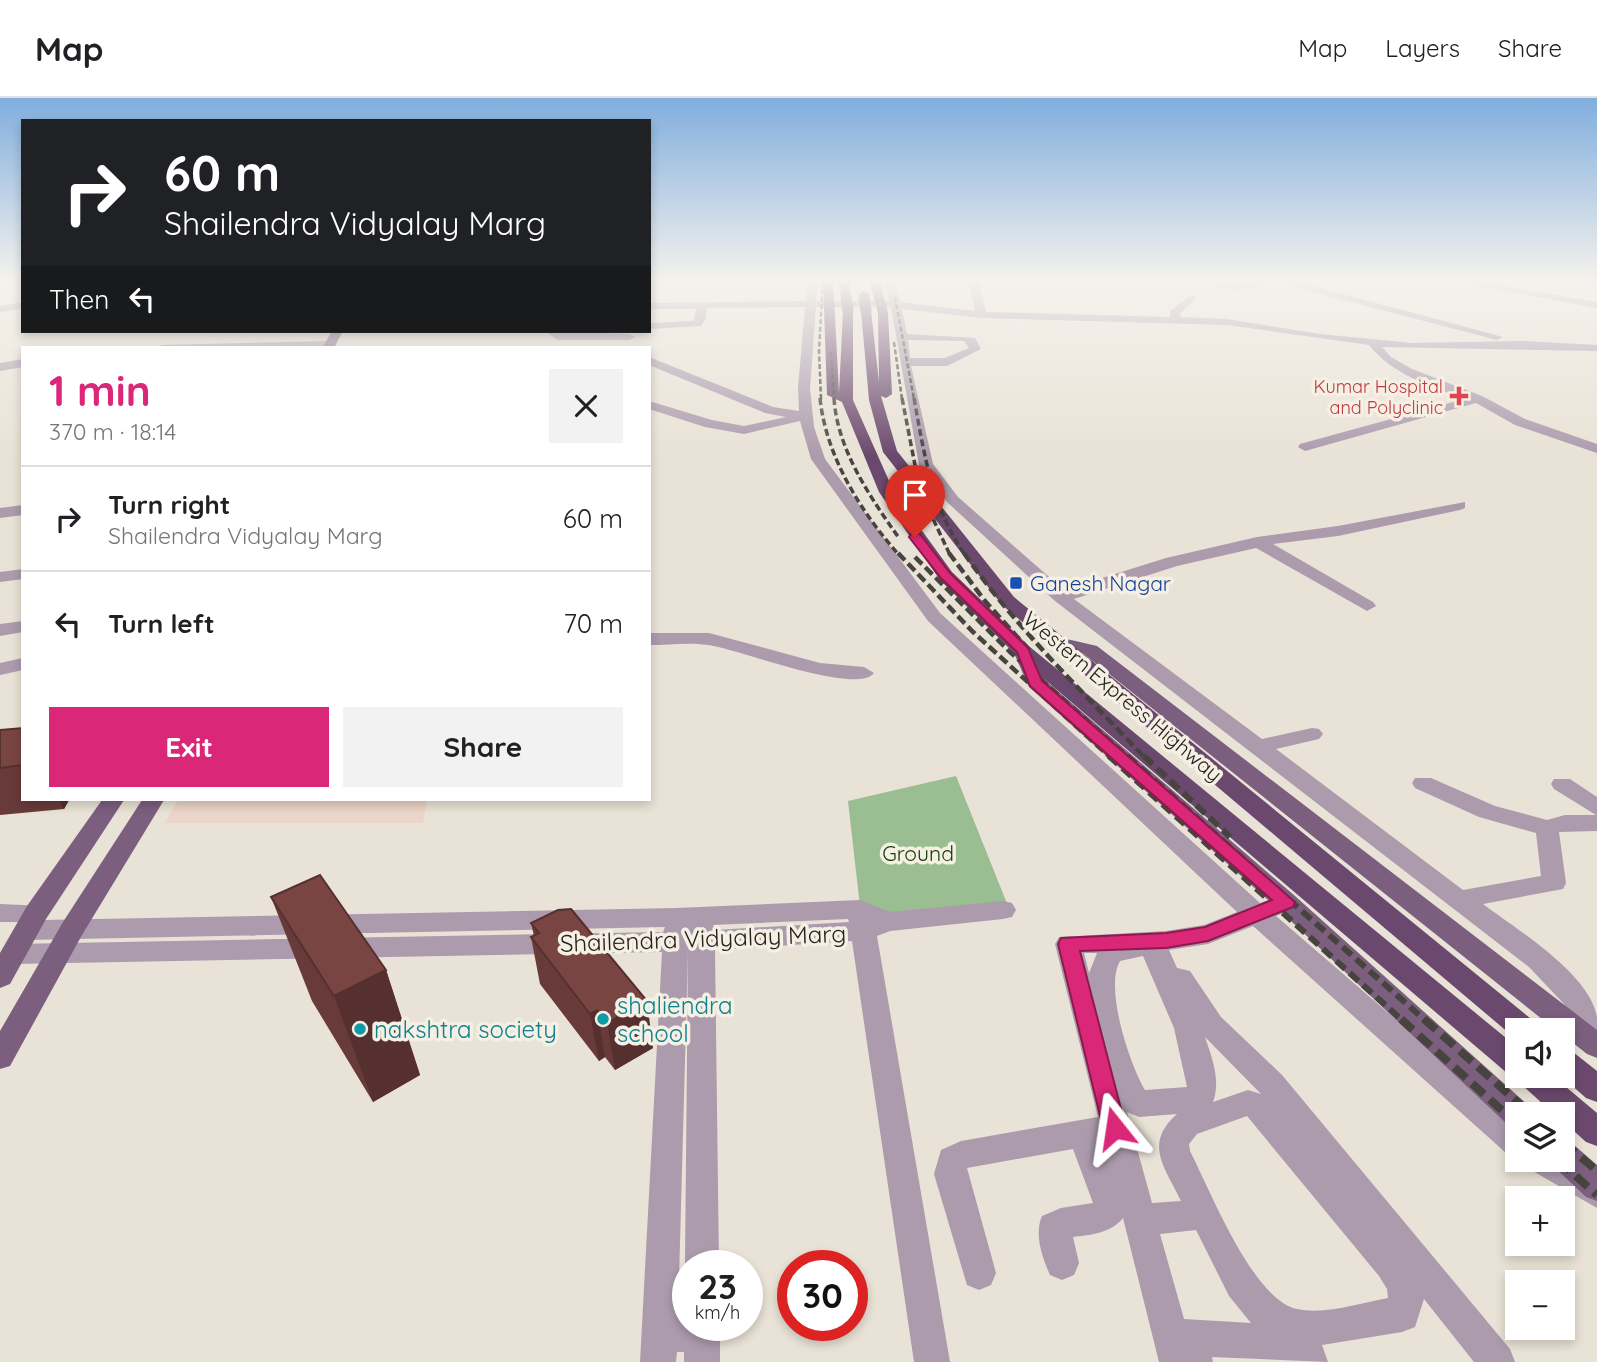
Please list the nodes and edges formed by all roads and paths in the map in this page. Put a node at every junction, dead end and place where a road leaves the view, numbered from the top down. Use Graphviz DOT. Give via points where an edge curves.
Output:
graph roads {
  1 [pos="902,337"];
  2 [pos="594,338"];
  3 [pos="813,338"];
  4 [pos="825,338"];
  5 [pos="848,338"];
  6 [pos="869,338"];
  7 [pos="888,338"];
  8 [pos="964,338"];
  9 [pos="1338,338"];
  10 [pos="1500,338"];
  11 [pos="630,339"];
  12 [pos="1373,343"];
  13 [pos="1523,344"];
  14 [pos="1597,348"];
  15 [pos="651,362"];
  16 [pos="904,362"];
  17 [pos="21,363"];
  18 [pos="0,367"];
  19 [pos="847,400"];
  20 [pos="875,400"];
  21 [pos="1477,400"];
  22 [pos="651,406"];
  23 [pos="806,416"];
  24 [pos="1305,447"];
  25 [pos="1597,449"];
  26 [pos="1460,505"];
  27 [pos="21,510"];
  28 [pos="0,513"];
  29 [pos="1257,542"];
  30 [pos="21,563"];
  31 [pos="0,565"];
  32 [pos="21,574"];
  33 [pos="0,577"];
  34 [pos="1060,597"];
  35 [pos="1367,606"];
  36 [pos="21,626"];
  37 [pos="0,630"];
  38 [pos="651,639"];
  39 [pos="1058,643"];
  40 [pos="1023,651"];
  41 [pos="21,664"];
  42 [pos="0,669"];
  43 [pos="864,673"];
  44 [pos="1312,734"];
  45 [pos="1258,747"];
  46 [pos="1423,783"];
  47 [pos="1562,784"];
  48 [pos="112,801"];
  49 [pos="152,801"];
  50 [pos="1597,808"];
  51 [pos="1597,823"];
  52 [pos="1547,828"];
  53 [pos="1461,900"];
  54 [pos="1286,902"];
  55 [pos="1003,910"];
  56 [pos="0,913"];
  57 [pos="1256,914"];
  58 [pos="32,921"];
  59 [pos="871,921"];
  60 [pos="72,929"];
  61 [pos="689,929"];
  62 [pos="58,953"];
  63 [pos="6,966"];
  64 [pos="1180,978"];
  65 [pos="1510,1018"];
  66 [pos="1595,1045"];
  67 [pos="1505,1054"];
  68 [pos="0,1057"];
  69 [pos="1107,1062"];
  70 [pos="1575,1071"];
  71 [pos="1546,1088"];
  72 [pos="1597,1089"];
  73 [pos="1505,1103"];
  74 [pos="1115,1128"];
  75 [pos="1505,1132"];
  76 [pos="1597,1132"];
  77 [pos="1083,1133"];
  78 [pos="1575,1166"];
  79 [pos="1562,1172"];
  80 [pos="1597,1186"];
  81 [pos="1597,1193"];
  82 [pos="1205,1214"];
  83 [pos="1139,1220"];
  84 [pos="701,1250"];
  85 [pos="1062,1263"];
  86 [pos="979,1273"];
  87 [pos="702,1341"];
  88 [pos="658,1347"];
  89 [pos="1183,1349"];
  90 [pos="932,1362"];
  91 [pos="1310,1362"];
  92 [pos="1497,1362"];
  1 -- 16 [label="street"];
  2 -- 11 [label="street"];
  3 -- 23 [label="street" via="804,388"];
  4 -- 19 [label="highway" via="833,395"];
  5 -- 19 [label="highway, Western Express Highway, bridge"];
  6 -- 20 [label="highway, Western Express Highway, bridge"];
  7 -- 20 [label="highway" via="888,393"];
  8 -- 16 [label="street" via="975,349 947,362"];
  9 -- 12 [label="street"];
  10 -- 13 [label="street"];
  12 -- 13 [label="street" via="1431,347"];
  12 -- 21 [label="street" via="1387,360 1408,372"];
  13 -- 14 [label="street"];
  15 -- 23 [label="street" via="770,410"];
  16 -- 34 [label="street" via="926,465 953,500"];
  17 -- 18 [label="street"];
  19 -- 40 [label="highway, Western Express Highway" via="887,492 915,537 946,576"];
  20 -- 39 [label="highway, Western Express Highway" via="890,452 921,494 1009,601"];
  21 -- 24 [label="street"];
  21 -- 25 [label="street" via="1520,422"];
  22 -- 23 [label="street" via="744,430"];
  23 -- 57 [label="street" via="818,459 934,617"];
  26 -- 29 [label="street" via="1393,521"];
  27 -- 28 [label="street"];
  29 -- 34 [label="street" via="1172,562"];
  29 -- 35 [label="street"];
  30 -- 31 [label="street"];
  32 -- 33 [label="street"];
  34 -- 45 [label="street"];
  36 -- 37 [label="street"];
  38 -- 43 [label="street" via="709,639 819,669"];
  39 -- 65 [label="highway, Western Express Highway"];
  39 -- 66 [label="main road" via="1090,650"];
  40 -- 54 [label="main road" via="1036,683"];
  40 -- 67 [label="highway, Western Express Highway"];
  41 -- 42 [label="street"];
  44 -- 45 [label="street"];
  45 -- 53 [label="street"];
  46 -- 52 [label="street" via="1488,812"];
  47 -- 50 [label="street"];
  48 -- 58 [label="main road"];
  49 -- 60 [label="main road"];
  51 -- 52 [label="street"];
  52 -- 53 [label="street" via="1554,883"];
  53 -- 66 [label="street" via="1538,960 1576,998"];
  54 -- 57 [label="street"];
  54 -- 73 [label="main road"];
  55 -- 59 [label="street, Shailendra Vidyalay Marg"];
  56 -- 58 [label="street, Shailendra Vidyalay Marg"];
  57 -- 69 [label="street" via="1208,934 1068,944"];
  57 -- 75 [label="street"];
  58 -- 60 [label="street, Shailendra Vidyalay Marg"];
  58 -- 63 [label="main road"];
  59 -- 61 [label="street, Shailendra Vidyalay Marg"];
  59 -- 90 [label="street"];
  60 -- 61 [label="street, Shailendra Vidyalay Marg"];
  60 -- 62 [label="main road"];
  61 -- 62 [label="street, Shailendra Vidyalay Marg"];
  61 -- 84 [label="street"];
  61 -- 88 [label="street"];
  62 -- 63 [label="street, Shailendra Vidyalay Marg"];
  62 -- 68 [label="main road"];
  64 -- 92 [label="street" via="1211,1025 1270,1084"];
  69 -- 69 [label="street" via="1139,1104 1199,1099 1202,1095 1202,1076 1187,1029 1158,954 1149,945 1118,950 1105,963"];
  69 -- 74 [label="street"];
  70 -- 72 [label="highway"];
  71 -- 76 [label="highway"];
  74 -- 77 [label="street"];
  74 -- 83 [label="street"];
  77 -- 85 [label="street" via="1111,1208 1101,1218 1054,1227"];
  77 -- 86 [label="street" via="961,1154 953,1160 950,1174"];
  78 -- 80 [label="main road"];
  79 -- 81 [label="street"];
  82 -- 82 [label="street" via="1174,1153 1173,1140 1186,1125 1248,1103 1256,1105 1391,1264 1404,1283 1407,1304 1402,1314 1304,1328 1279,1323 1255,1304"];
  82 -- 83 [label="street"];
  83 -- 89 [label="street"];
  87 -- 88 [label="street"];
  89 -- 91 [label="street" via="1286,1343 1307,1353"];
}
